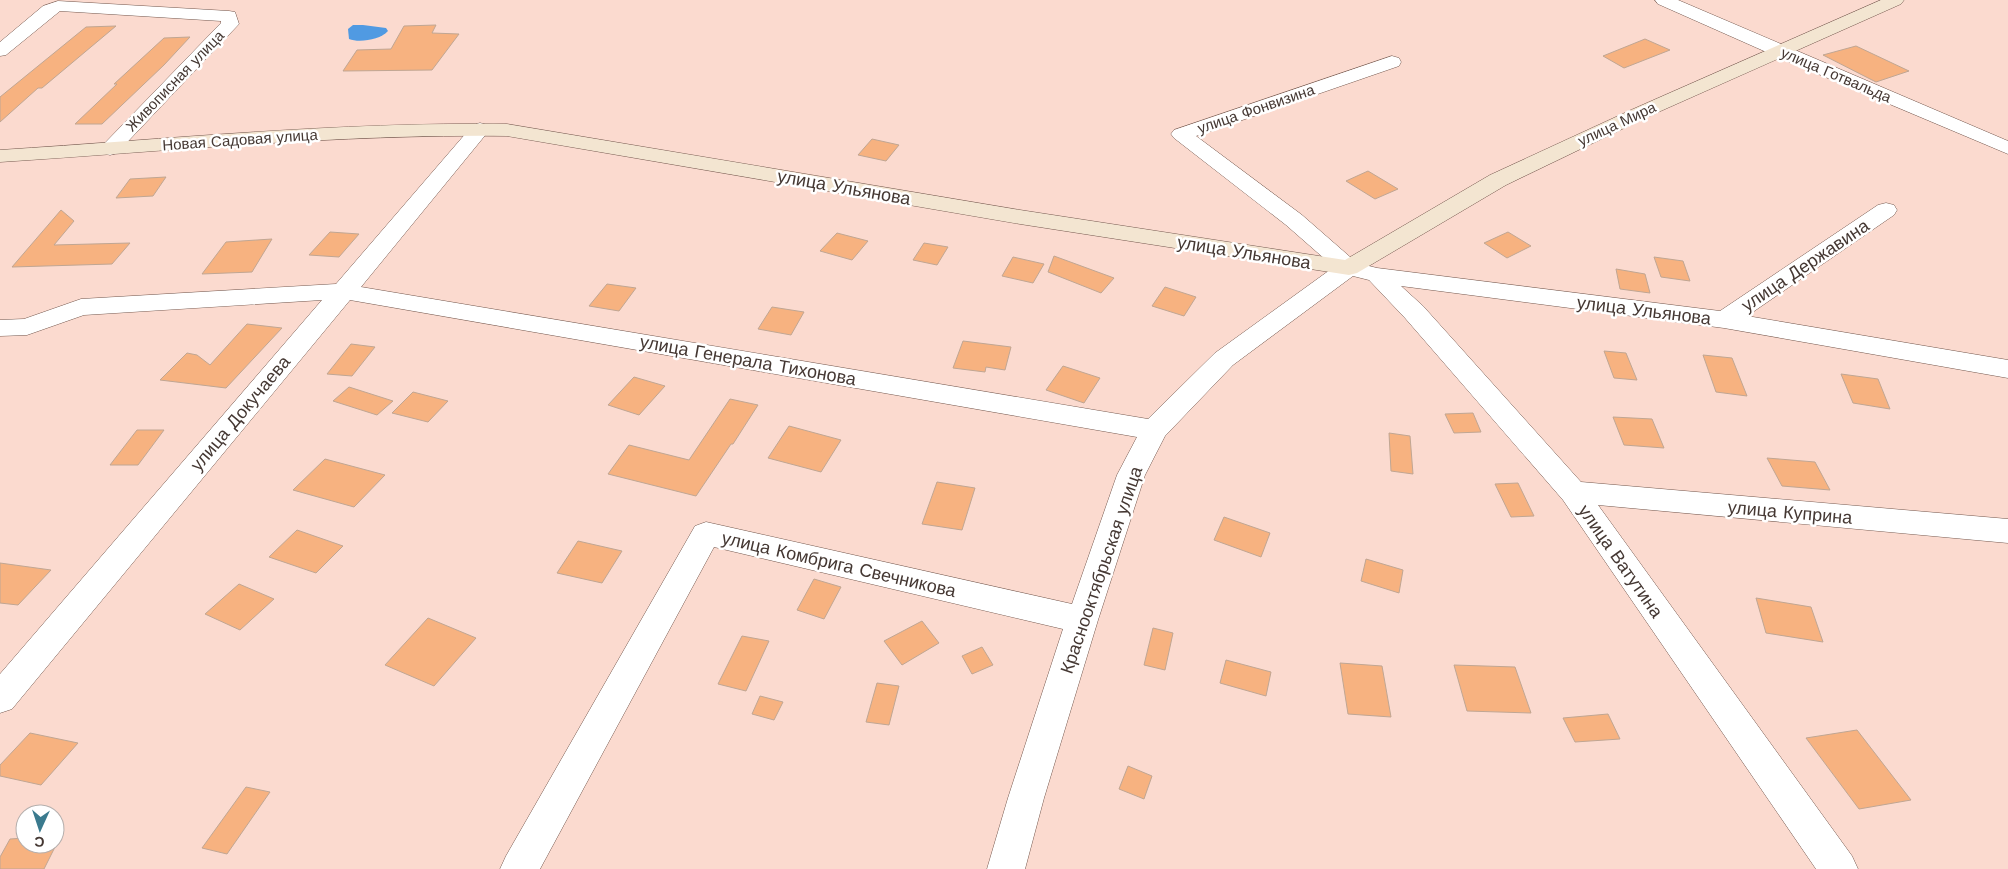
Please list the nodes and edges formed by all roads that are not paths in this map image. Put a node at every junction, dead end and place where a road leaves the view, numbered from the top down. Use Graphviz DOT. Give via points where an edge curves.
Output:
graph roads {
  1 [pos="1664,0"];
  2 [pos="1895,0"];
  3 [pos="1778,51"];
  4 [pos="0,52"];
  5 [pos="1392,62"];
  6 [pos="480,129"];
  7 [pos="2005,144"];
  8 [pos="110,149"];
  9 [pos="0,156"];
  10 [pos="1886,210"];
  11 [pos="1363,272"];
  12 [pos="342,291"];
  13 [pos="1724,320"];
  14 [pos="0,328"];
  15 [pos="2008,369"];
  16 [pos="1154,430"];
  17 [pos="1573,492"];
  18 [pos="2008,531"];
  19 [pos="1082,620"];
  20 [pos="0,698"];
  21 [pos="519,869"];
  22 [pos="1006,869"];
  23 [pos="1839,869"];
  1 -- 3 [label="street, улица Готвальда"];
  2 -- 3 [label="street, улица Мира"];
  3 -- 7 [label="street, улица Готвальда"];
  3 -- 11 [label="street, улица Мира" via="1498,180"];
  4 -- 8 [label="street, Живописная улица" via="58,6 229,16 230,24"];
  5 -- 11 [label="street, улица Фонвизина" via="1180,134"];
  6 -- 8 [label="street, Новая Садовая улица" via="351,133"];
  6 -- 11 [label="street, улица Ульянова" via="510,131"];
  6 -- 12 [label="street, улица Докучаева"];
  8 -- 9 [label="street, Новая Садовая улица"];
  10 -- 13 [label="street, улица Державина"];
  11 -- 13 [label="street, улица Ульянова"];
  11 -- 16 [label="street, Краснооктябрьская улица" via="1224,359"];
  11 -- 17 [label="street, улица Ватутина" via="1414,312"];
  12 -- 14 [label="street" via="80,307 27,327"];
  12 -- 16 [label="street, улица Генерала Тихонова"];
  12 -- 20 [label="street, улица Докучаева"];
  13 -- 15 [label="street, улица Ульянова"];
  16 -- 19 [label="street, Краснооктябрьская улица" via="1130,475"];
  17 -- 18 [label="street, улица Куприна"];
  17 -- 23 [label="street, улица Ватутина"];
  19 -- 21 [label="street, улица Комбрига Свечникова" via="706,534"];
  19 -- 22 [label="street, Краснооктябрьская улица"];
}
